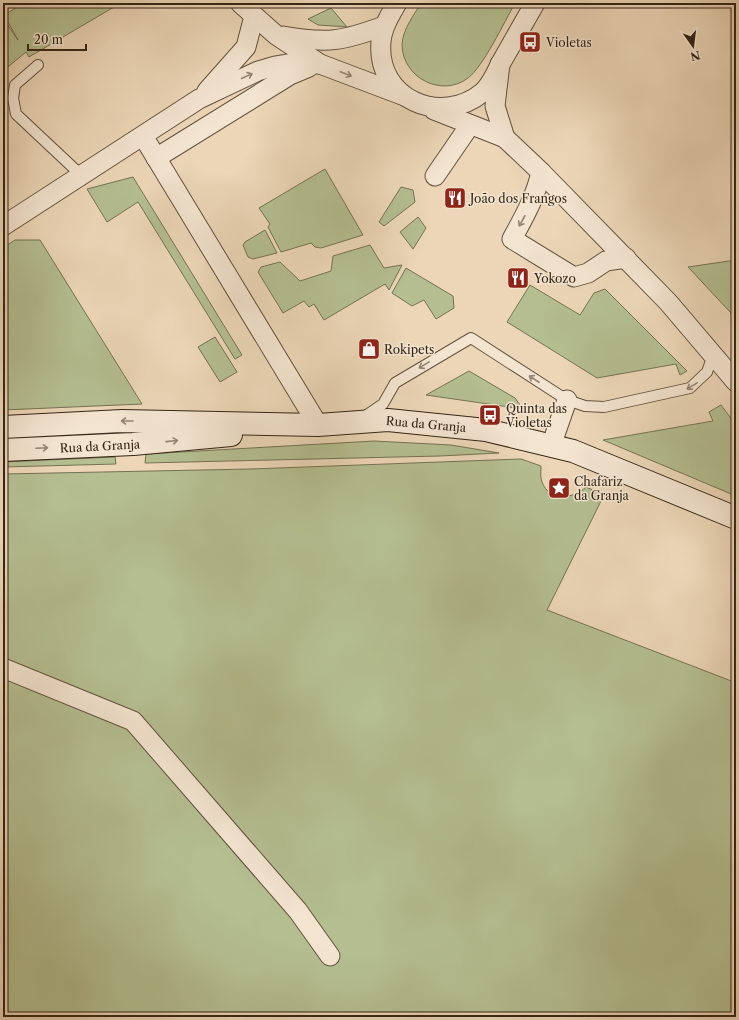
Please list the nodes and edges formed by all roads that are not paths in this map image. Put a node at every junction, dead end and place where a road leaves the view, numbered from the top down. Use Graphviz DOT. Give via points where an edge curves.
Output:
graph roads {
  1 [pos="240,3"];
  2 [pos="396,3"];
  3 [pos="534,3"];
  4 [pos="254,16"];
  5 [pos="384,26"];
  6 [pos="276,35"];
  7 [pos="320,64"];
  8 [pos="500,64"];
  9 [pos="38,65"];
  10 [pos="405,96"];
  11 [pos="199,99"];
  12 [pos="425,106"];
  13 [pos="470,125"];
  14 [pos="143,136"];
  15 [pos="504,138"];
  16 [pos="156,158"];
  17 [pos="541,172"];
  18 [pos="81,176"];
  19 [pos="435,176"];
  20 [pos="3,226"];
  21 [pos="626,258"];
  22 [pos="724,365"];
  23 [pos="736,382"];
  24 [pos="567,400"];
  25 [pos="357,422"];
  26 [pos="292,425"];
  27 [pos="318,425"];
  28 [pos="3,427"];
  29 [pos="552,446"];
  30 [pos="3,450"];
  31 [pos="736,518"];
  32 [pos="3,668"];
  33 [pos="330,956"];
  1 -- 4 [label="street"];
  2 -- 5 [label="street"];
  3 -- 8 [label="street"];
  4 -- 6 [label="street"];
  4 -- 11 [label="street" via="246,47"];
  5 -- 6 [label="street" via="354,37 330,42"];
  5 -- 10 [label="street" via="380,42 384,70"];
  6 -- 7 [label="street"];
  7 -- 10 [label="street, one-way"];
  11 -- 7 [label="street, one-way" via="258,71 275,66 293,63"];
  7 -- 16 [label="street" via="290,75"];
  8 -- 12 [label="street" via="484,91 472,100 459,106"];
  8 -- 15 [label="street" via="495,106"];
  9 -- 18 [label="lane" via="15,85 13,98 16,114"];
  10 -- 12 [label="street"];
  11 -- 14 [label="street"];
  12 -- 13 [label="street"];
  13 -- 15 [label="street"];
  13 -- 19 [label="street"];
  14 -- 16 [label="street"];
  14 -- 18 [label="street"];
  15 -- 17 [label="street"];
  16 -- 27 [label="street"];
  17 -- 21 [label="street"];
  17 -- 21 [label="street, one-way" via="538,186 512,239 574,276 588,273 606,261"];
  18 -- 20 [label="street"];
  21 -- 22 [label="street"];
  22 -- 23 [label="street"];
  22 -- 24 [label="lane, one-way" via="707,372 690,388 604,407 585,406"];
  24 -- 25 [label="lane, one-way" via="470,338 395,382 383,404"];
  24 -- 29 [label="street"];
  25 -- 27 [label="main road, Rua da Granja"];
  25 -- 29 [label="main road, Rua da Granja" via="388,420 486,430"];
  26 -- 27 [label="main road, Rua da Granja"];
  26 -- 28 [label="main road, Rua da Granja, one-way" via="122,421"];
  30 -- 26 [label="main road, Rua da Granja, one-way" via="133,444 253,432"];
  29 -- 31 [label="main road, Rua da Granja" via="573,451"];
  32 -- 33 [label="street" via="133,720 298,911"];
}
